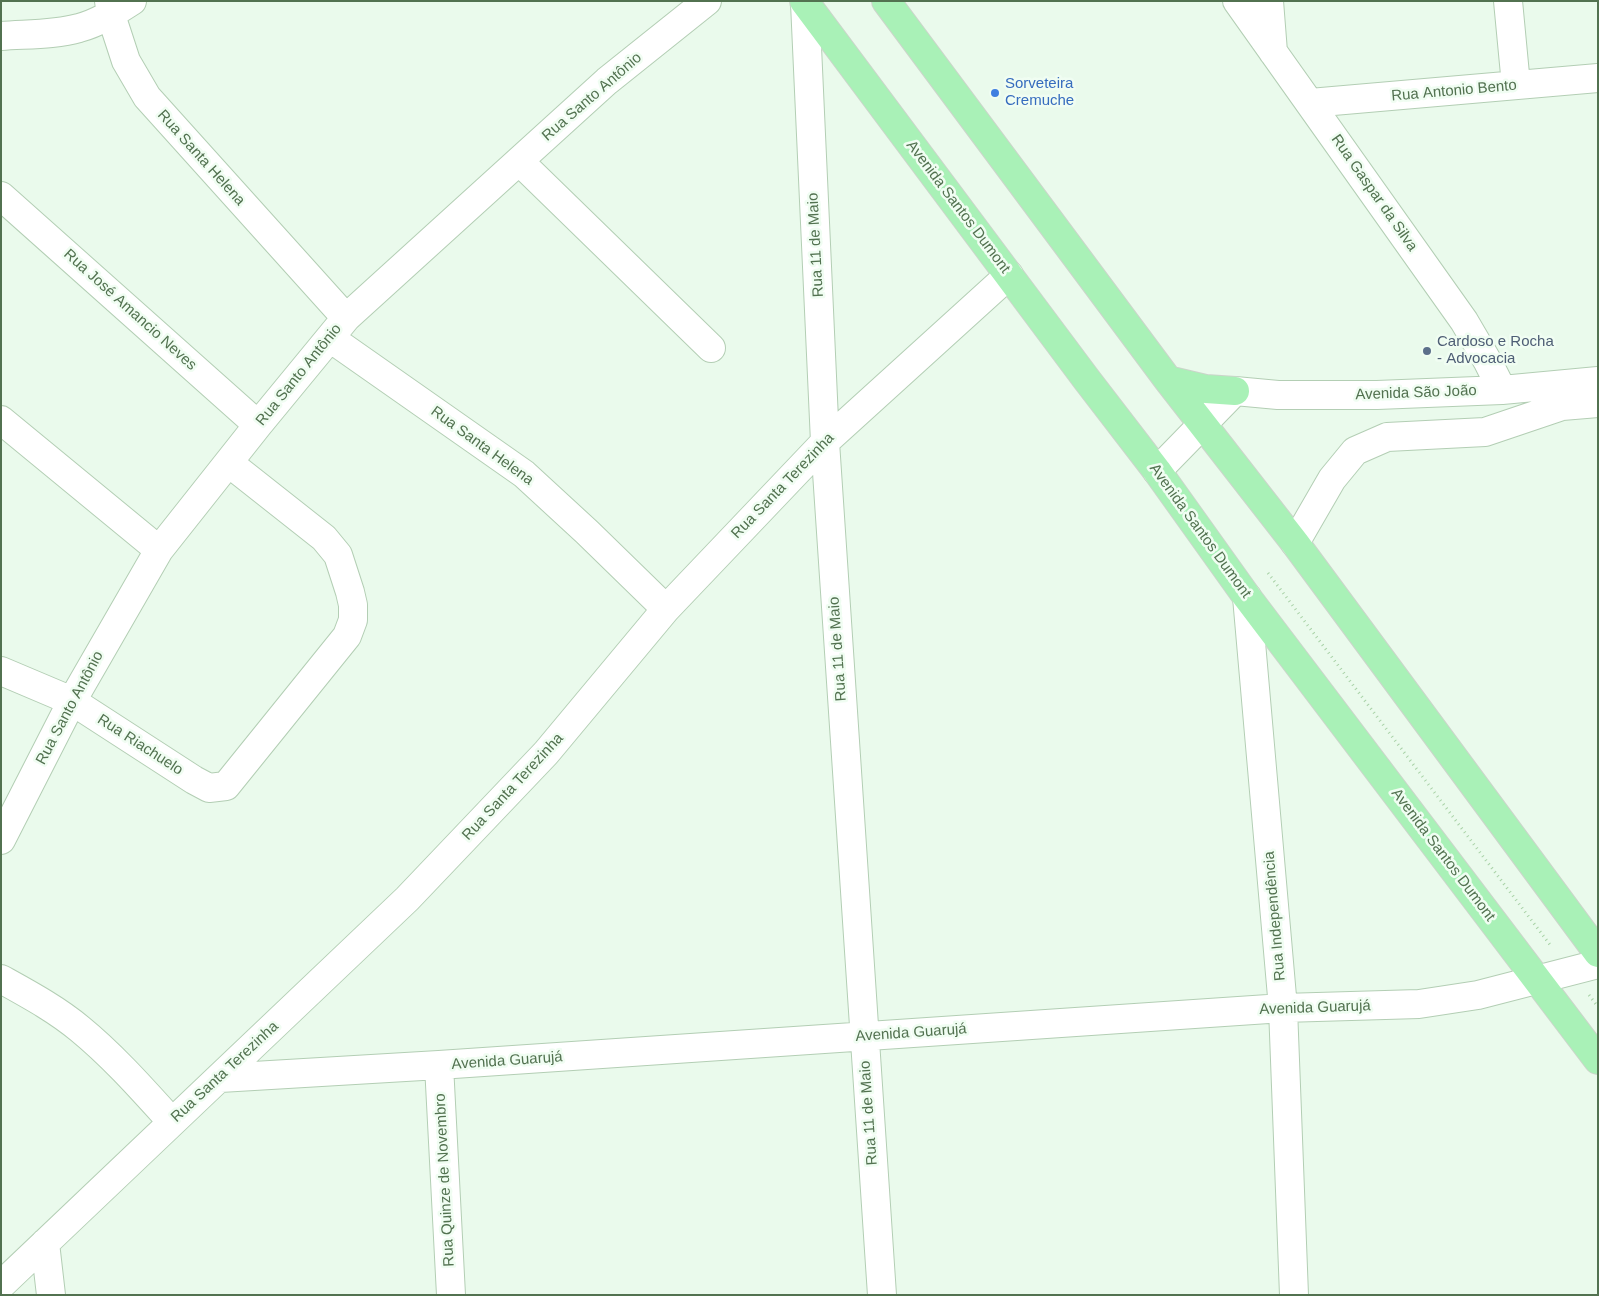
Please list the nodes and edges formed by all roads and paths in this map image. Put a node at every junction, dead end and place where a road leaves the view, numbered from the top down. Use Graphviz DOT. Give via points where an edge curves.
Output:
graph roads {
  1 [pos="707,1"];
  2 [pos="886,1"];
  3 [pos="1237,1"];
  4 [pos="1269,1"];
  5 [pos="1508,1"];
  6 [pos="804,2"];
  7 [pos="117,6"];
  8 [pos="1,36"];
  9 [pos="1273,52"];
  10 [pos="1598,78"];
  11 [pos="1516,85"];
  12 [pos="1310,103"];
  13 [pos="519,162"];
  14 [pos="1,196"];
  15 [pos="1009,276"];
  16 [pos="338,328"];
  17 [pos="711,348"];
  18 [pos="1168,380"];
  19 [pos="1598,381"];
  20 [pos="1502,390"];
  21 [pos="1235,391"];
  22 [pos="1598,403"];
  23 [pos="1,420"];
  24 [pos="258,425"];
  25 [pos="1203,426"];
  26 [pos="825,442"];
  27 [pos="229,464"];
  28 [pos="1157,471"];
  29 [pos="1295,544"];
  30 [pos="159,550"];
  31 [pos="1247,597"];
  32 [pos="666,609"];
  33 [pos="1,671"];
  34 [pos="72,701"];
  35 [pos="1,840"];
  36 [pos="1598,953"];
  37 [pos="1598,964"];
  38 [pos="1,979"];
  39 [pos="1536,980"];
  40 [pos="1283,1008"];
  41 [pos="864,1037"];
  42 [pos="1598,1060"];
  43 [pos="439,1066"];
  44 [pos="220,1078"];
  45 [pos="172,1122"];
  46 [pos="45,1243"];
  47 [pos="1,1286"];
  48 [pos="51,1295"];
  49 [pos="452,1295"];
  50 [pos="882,1295"];
  51 [pos="1294,1295"];
  1 -- 13 [label="street, Rua Santo Antônio" via="607,80"];
  2 -- 18 [label="main road"];
  3 -- 9 [label="street, Rua Gaspar da Silva"];
  4 -- 9 [label="street"];
  5 -- 11 [label="street"];
  6 -- 15 [label="main road, Avenida Santos Dumont"];
  6 -- 26 [label="street, Rua 11 de Maio"];
  7 -- 8 [label="street" via="80,28"];
  7 -- 16 [label="street, Rua Santa Helena" via="126,62 147,97"];
  9 -- 12 [label="street, Rua Gaspar da Silva"];
  10 -- 11 [label="street, Rua Antonio Bento"];
  11 -- 12 [label="street, Rua Antonio Bento"];
  12 -- 20 [label="street, Rua Gaspar da Silva" via="1464,321"];
  13 -- 16 [label="street, Rua Santo Antônio"];
  13 -- 17 [label="street"];
  14 -- 24 [label="street, Rua José Amancio Neves"];
  15 -- 26 [label="street, Rua Santa Terezinha"];
  15 -- 28 [label="main road, Avenida Santos Dumont"];
  16 -- 24 [label="street, Rua Santo Antônio"];
  16 -- 32 [label="street, Rua Santa Helena" via="524,474"];
  18 -- 21 [label="main road" via="1206,390"];
  18 -- 25 [label="main road"];
  19 -- 20 [label="street, Avenida São João"];
  20 -- 21 [label="street, Avenida São João" via="1377,395 1278,395"];
  21 -- 25 [label="street"];
  22 -- 29 [label="street" via="1562,406 1485,432 1387,437 1355,451 1332,479"];
  23 -- 30 [label="street"];
  24 -- 27 [label="street, Rua Santo Antônio"];
  25 -- 28 [label="street"];
  25 -- 29 [label="main road"];
  26 -- 32 [label="street, Rua Santa Terezinha"];
  26 -- 41 [label="street, Rua 11 de Maio"];
  27 -- 30 [label="street, Rua Santo Antônio"];
  27 -- 34 [label="street, Rua Riachuelo" via="324,538 338,555 350,592 353,620 347,636 226,786 208,788"];
  28 -- 31 [label="main road, Avenida Santos Dumont"];
  29 -- 36 [label="main road"];
  30 -- 34 [label="street, Rua Santo Antônio"];
  31 -- 39 [label="main road, Avenida Santos Dumont"];
  31 -- 40 [label="street, Rua Independência"];
  32 -- 44 [label="street, Rua Santa Terezinha" via="513,788 407,899"];
  33 -- 34 [label="street, Rua Riachuelo"];
  34 -- 35 [label="street, Rua Santo Antônio"];
  37 -- 39 [label="street, Avenida Guarujá"];
  38 -- 45 [label="street" via="28,993 79,1028"];
  39 -- 40 [label="street, Avenida Guarujá" via="1478,995 1418,1004"];
  39 -- 42 [label="main road, Avenida Santos Dumont"];
  40 -- 41 [label="street, Avenida Guarujá"];
  40 -- 51 [label="street, Rua Independência"];
  41 -- 43 [label="street, Avenida Guarujá"];
  41 -- 50 [label="street, Rua 11 de Maio"];
  43 -- 44 [label="street, Avenida Guarujá"];
  43 -- 49 [label="street, Rua Quinze de Novembro"];
  44 -- 45 [label="street, Rua Santa Terezinha"];
  45 -- 46 [label="street, Rua Santa Terezinha"];
  46 -- 47 [label="street, Rua Santa Terezinha"];
  46 -- 48 [label="street"];
}
